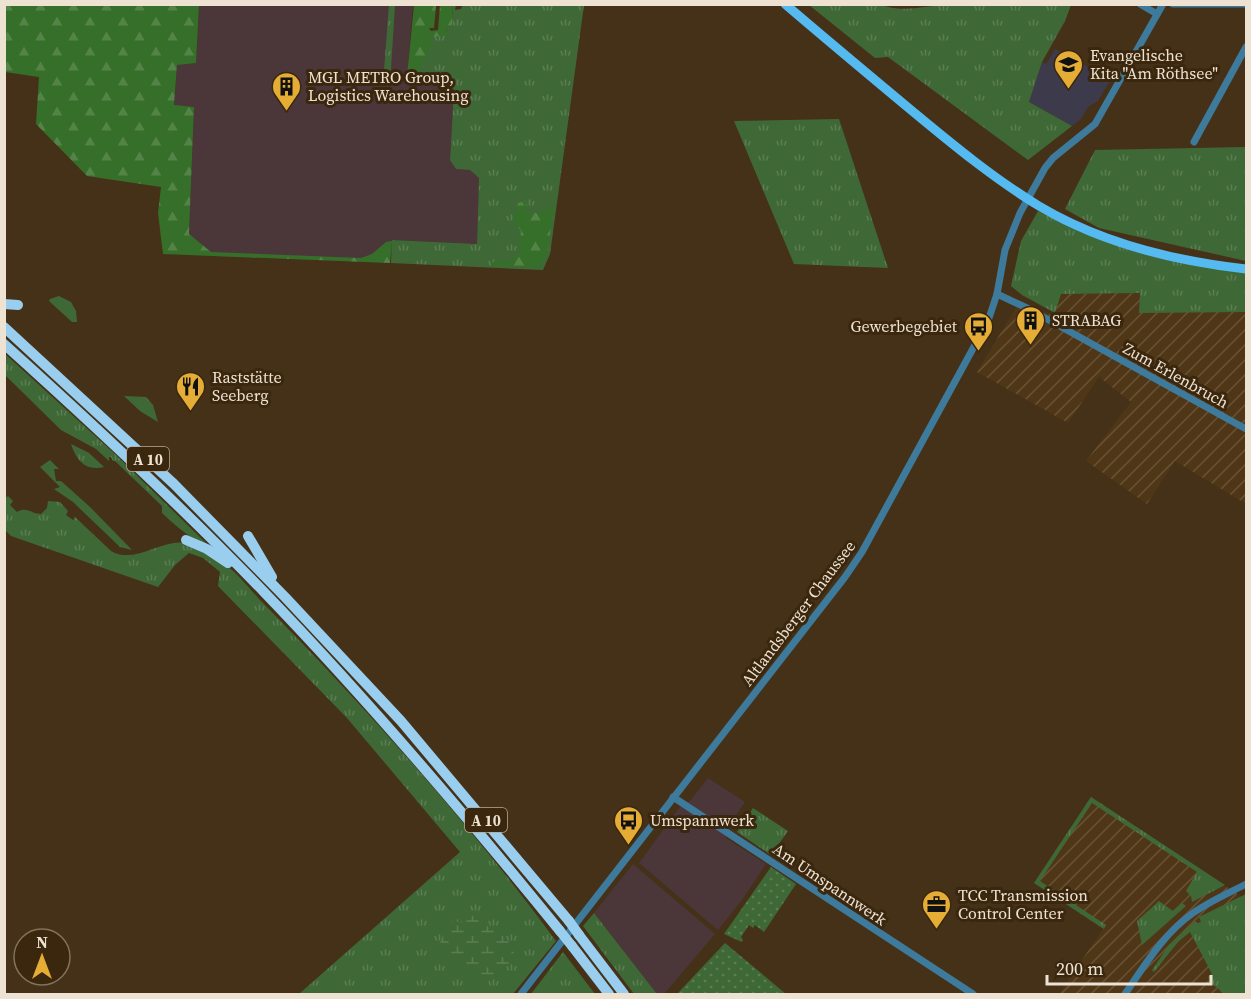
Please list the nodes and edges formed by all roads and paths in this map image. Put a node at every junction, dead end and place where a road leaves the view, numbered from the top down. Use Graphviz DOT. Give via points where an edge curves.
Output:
graph roads {
  1 [pos="785,4"];
  2 [pos="1140,4"];
  3 [pos="1163,4"];
  4 [pos="1173,4"];
  5 [pos="1246,4"];
  6 [pos="1215,5"];
  7 [pos="1157,14"];
  8 [pos="1246,47"];
  9 [pos="1194,142"];
  10 [pos="1028,198"];
  11 [pos="1246,269"];
  12 [pos="997,294"];
  13 [pos="4,304"];
  14 [pos="18,305"];
  15 [pos="4,327"];
  16 [pos="4,344"];
  17 [pos="1246,429"];
  18 [pos="248,536"];
  19 [pos="186,540"];
  20 [pos="253,581"];
  21 [pos="285,597"];
  22 [pos="673,797"];
  23 [pos="1246,884"];
  24 [pos="521,994"];
  25 [pos="609,994"];
  26 [pos="624,994"];
  27 [pos="973,994"];
  28 [pos="1125,994"];
  1 -- 10 [label="main road" via="985,170"];
  2 -- 7 [label="street"];
  3 -- 7 [label="street, Altlandsberger Chaussee"];
  4 -- 6 [label="street"];
  5 -- 6 [label="street"];
  7 -- 10 [label="street, Altlandsberger Chaussee" via="1095,124 1053,158"];
  8 -- 9 [label="street"];
  10 -- 11 [label="main road" via="1128,245 1186,261"];
  10 -- 12 [label="street, Altlandsberger Chaussee" via="1005,250"];
  12 -- 17 [label="street, Zum Erlenbruch"];
  12 -- 22 [label="street, Altlandsberger Chaussee" via="981,334 862,552"];
  13 -- 14 [label="highway"];
  15 -- 21 [label="highway, A 10" via="174,484"];
  16 -- 20 [label="highway, A 10" via="166,494"];
  18 -- 21 [label="highway"];
  19 -- 20 [label="highway" via="214,553"];
  20 -- 25 [label="highway, A 10, bridge" via="416,758"];
  21 -- 26 [label="highway, A 10, bridge" via="401,721 569,921"];
  22 -- 24 [label="street, Altlandsberger Chaussee"];
  22 -- 27 [label="street, Am Umspannwerk"];
  23 -- 28 [label="street" via="1181,922 1162,941"];
}
